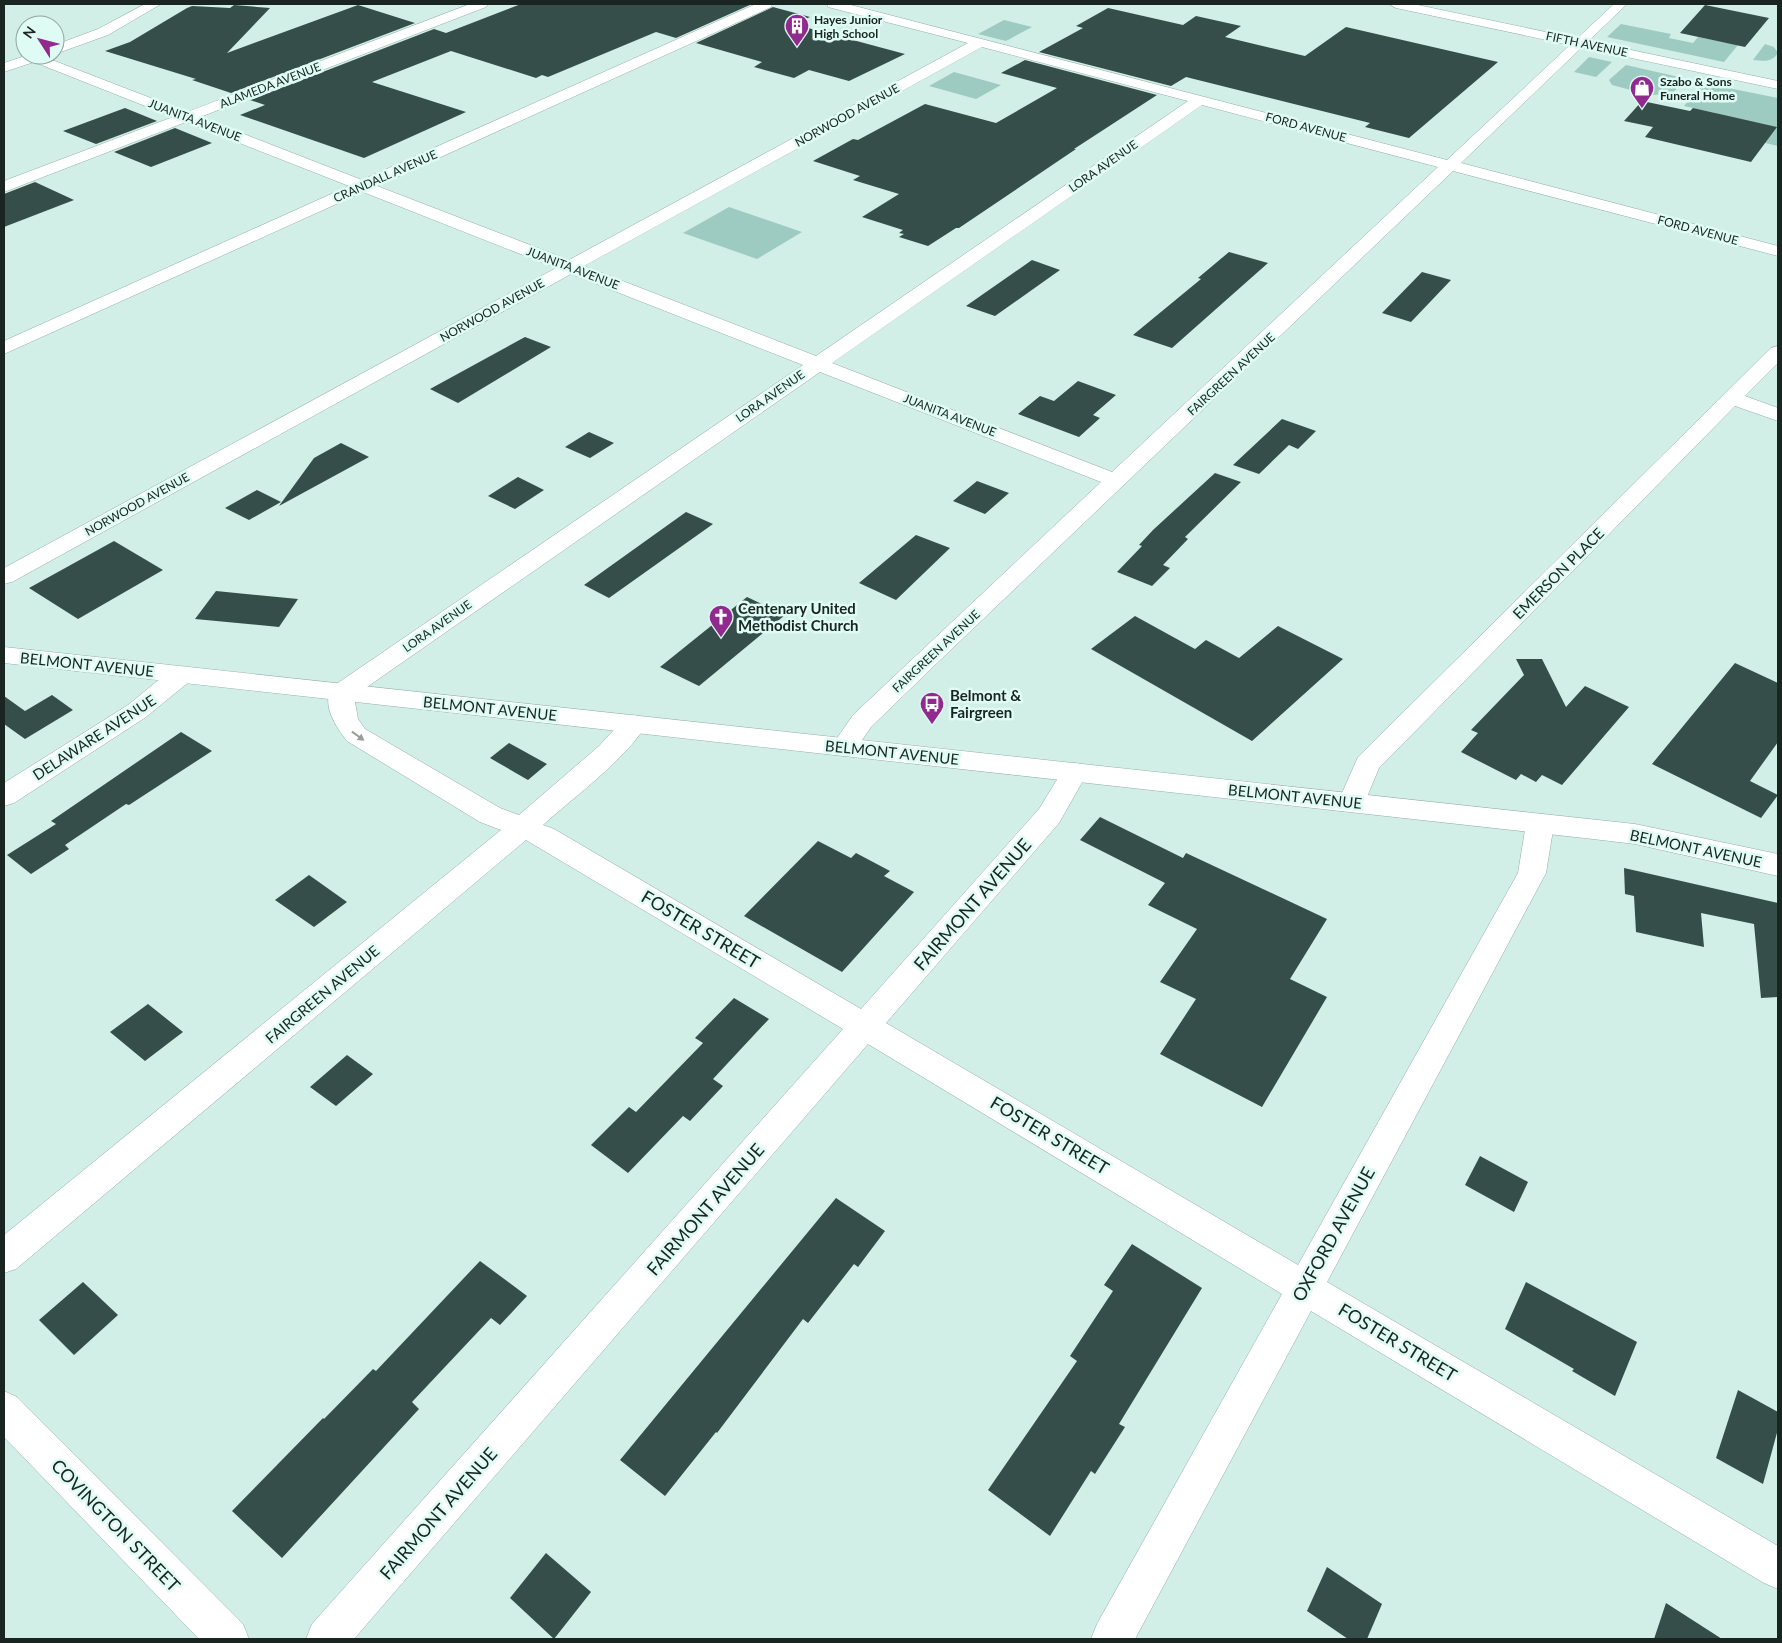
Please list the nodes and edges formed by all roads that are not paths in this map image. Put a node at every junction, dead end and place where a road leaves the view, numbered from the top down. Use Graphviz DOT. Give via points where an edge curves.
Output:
graph roads {
  1 [pos="154,4"];
  2 [pos="481,4"];
  3 [pos="766,4"];
  4 [pos="833,4"];
  5 [pos="1396,4"];
  6 [pos="1621,4"];
  7 [pos="981,42"];
  8 [pos="1580,43"];
  9 [pos="65,46"];
  10 [pos="15,62"];
  11 [pos="57,65"];
  12 [pos="4,68"];
  13 [pos="1778,85"];
  14 [pos="1200,100"];
  15 [pos="187,117"];
  16 [pos="1452,165"];
  17 [pos="363,186"];
  18 [pos="4,187"];
  19 [pos="1778,251"];
  20 [pos="570,267"];
  21 [pos="4,348"];
  22 [pos="1778,352"];
  23 [pos="817,363"];
  24 [pos="1732,398"];
  25 [pos="1778,415"];
  26 [pos="1117,481"];
  27 [pos="4,577"];
  28 [pos="4,655"];
  29 [pos="181,675"];
  30 [pos="341,693"];
  31 [pos="634,724"];
  32 [pos="844,747"];
  33 [pos="1075,772"];
  34 [pos="4,796"];
  35 [pos="1352,802"];
  36 [pos="1540,824"];
  37 [pos="522,828"];
  38 [pos="1778,865"];
  39 [pos="866,1026"];
  40 [pos="4,1257"];
  41 [pos="1304,1287"];
  42 [pos="4,1410"];
  43 [pos="1778,1569"];
  44 [pos="228,1639"];
  45 [pos="327,1639"];
  46 [pos="1112,1639"];
  1 -- 9 [label="street" via="103,32"];
  2 -- 15 [label="street, ALAMEDA AVENUE"];
  3 -- 17 [label="street, CRANDALL AVENUE"];
  4 -- 7 [label="street, FORD AVENUE"];
  5 -- 8 [label="street, FIFTH AVENUE"];
  6 -- 8 [label="street, FAIRGREEN AVENUE"];
  7 -- 14 [label="street, FORD AVENUE"];
  7 -- 20 [label="street, NORWOOD AVENUE"];
  8 -- 13 [label="street, FIFTH AVENUE"];
  8 -- 16 [label="street, FAIRGREEN AVENUE"];
  10 -- 12 [label="street"];
  11 -- 15 [label="street, JUANITA AVENUE"];
  14 -- 16 [label="street, FORD AVENUE"];
  14 -- 23 [label="street, LORA AVENUE"];
  15 -- 17 [label="street, JUANITA AVENUE"];
  15 -- 18 [label="street, ALAMEDA AVENUE"];
  16 -- 19 [label="street, FORD AVENUE"];
  16 -- 26 [label="street, FAIRGREEN AVENUE"];
  17 -- 20 [label="street, JUANITA AVENUE"];
  17 -- 21 [label="street, CRANDALL AVENUE"];
  20 -- 23 [label="street, JUANITA AVENUE"];
  20 -- 27 [label="street, NORWOOD AVENUE"];
  22 -- 24 [label="street, EMERSON PLACE"];
  23 -- 26 [label="street, JUANITA AVENUE"];
  23 -- 30 [label="street, LORA AVENUE"];
  24 -- 25 [label="street"];
  24 -- 35 [label="street, EMERSON PLACE" via="1367,764"];
  26 -- 32 [label="street, FAIRGREEN AVENUE" via="862,721"];
  28 -- 29 [label="street, BELMONT AVENUE"];
  29 -- 30 [label="street, BELMONT AVENUE"];
  29 -- 34 [label="street, DELAWARE AVENUE" via="137,711"];
  30 -- 31 [label="street, BELMONT AVENUE"];
  30 -- 37 [label="street, FOSTER STREET, one-way" via="345,721 356,735 490,815"];
  31 -- 32 [label="street, BELMONT AVENUE"];
  31 -- 37 [label="street, FAIRGREEN AVENUE" via="608,752"];
  32 -- 33 [label="street, BELMONT AVENUE"];
  33 -- 35 [label="street, BELMONT AVENUE"];
  33 -- 39 [label="street, FAIRMONT AVENUE" via="1049,816"];
  35 -- 36 [label="street, BELMONT AVENUE"];
  36 -- 38 [label="street, BELMONT AVENUE" via="1636,834"];
  36 -- 41 [label="street, OXFORD AVENUE" via="1532,873"];
  37 -- 39 [label="street, FOSTER STREET" via="544,836"];
  37 -- 40 [label="street, FAIRGREEN AVENUE"];
  39 -- 41 [label="street, FOSTER STREET"];
  39 -- 45 [label="street, FAIRMONT AVENUE"];
  41 -- 43 [label="street, FOSTER STREET"];
  41 -- 46 [label="street, OXFORD AVENUE"];
  42 -- 44 [label="street, COVINGTON STREET"];
}
